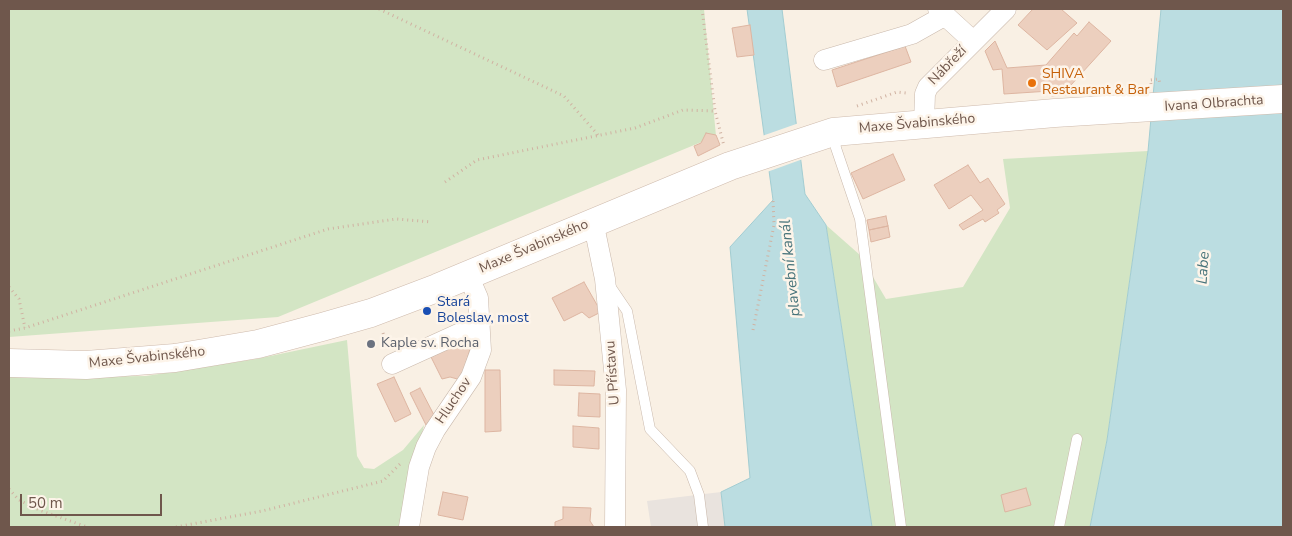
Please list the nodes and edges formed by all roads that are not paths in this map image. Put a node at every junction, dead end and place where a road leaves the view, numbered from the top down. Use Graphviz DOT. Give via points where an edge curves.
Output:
graph roads {
  1 [pos="1006,9"];
  2 [pos="942,12"];
  3 [pos="973,41"];
  4 [pos="824,60"];
  5 [pos="1283,99"];
  6 [pos="1055,113"];
  7 [pos="924,123"];
  8 [pos="826,134"];
  9 [pos="593,221"];
  10 [pos="468,275"];
  11 [pos="606,279"];
  12 [pos="480,324"];
  13 [pos="13,363"];
  14 [pos="392,364"];
  15 [pos="1078,439"];
  16 [pos="409,527"];
  17 [pos="615,527"];
  18 [pos="703,527"];
  19 [pos="901,527"];
  20 [pos="1059,527"];
  1 -- 3 [label="street, Nábřeží"];
  2 -- 3 [label="street, Nábřeží"];
  2 -- 4 [label="street" via="912,34"];
  3 -- 7 [label="street, Nábřeží" via="928,87"];
  5 -- 6 [label="main road, Ivana Olbrachta"];
  6 -- 7 [label="main road, Maxe Švabinského"];
  7 -- 8 [label="main road, Maxe Švabinského"];
  8 -- 9 [label="main road, Maxe Švabinského" via="733,157"];
  8 -- 19 [label="lane" via="836,148 860,219"];
  9 -- 10 [label="main road, Maxe Švabinského"];
  9 -- 11 [label="street, U Přístavu"];
  10 -- 12 [label="street, Hluchov" via="478,298"];
  10 -- 13 [label="main road, Maxe Švabinského" via="371,313 258,344 166,358 86,364"];
  11 -- 17 [label="street, U Přístavu" via="616,390"];
  11 -- 18 [label="lane" via="627,311 650,429 690,472 699,494"];
  12 -- 14 [label="street"];
  12 -- 16 [label="street, Hluchov" via="481,350 471,377 435,430 419,467"];
  15 -- 20 [label="lane"];
}
